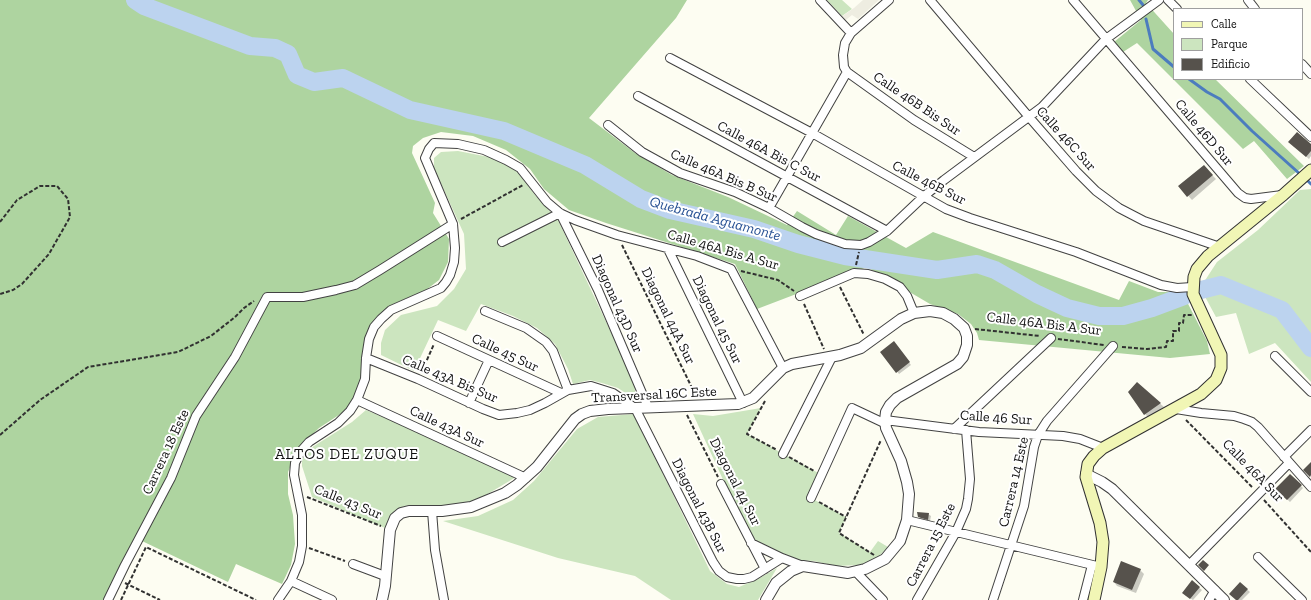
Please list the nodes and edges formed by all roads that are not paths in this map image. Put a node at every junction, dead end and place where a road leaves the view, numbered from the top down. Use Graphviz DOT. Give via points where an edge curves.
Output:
graph roads {
  1 [pos="820,0"];
  2 [pos="889,0"];
  3 [pos="930,0"];
  4 [pos="1073,0"];
  5 [pos="1159,0"];
  6 [pos="1168,0"];
  7 [pos="1248,0"];
  8 [pos="1176,8"];
  9 [pos="1254,8"];
  10 [pos="852,33"];
  11 [pos="1106,39"];
  12 [pos="670,58"];
  13 [pos="1303,65"];
  14 [pos="847,72"];
  15 [pos="1311,74"];
  16 [pos="1251,80"];
  17 [pos="638,96"];
  18 [pos="1029,117"];
  19 [pos="608,125"];
  20 [pos="812,133"];
  21 [pos="1311,137"];
  22 [pos="974,157"];
  23 [pos="1310,171"];
  24 [pos="787,176"];
  25 [pos="1283,195"];
  26 [pos="923,197"];
  27 [pos="769,208"];
  28 [pos="560,213"];
  29 [pos="453,224"];
  30 [pos="887,231"];
  31 [pos="502,242"];
  32 [pos="1220,247"];
  33 [pos="668,249"];
  34 [pos="1192,287"];
  35 [pos="800,296"];
  36 [pos="485,311"];
  37 [pos="914,313"];
  38 [pos="437,336"];
  39 [pos="1051,338"];
  40 [pos="1113,346"];
  41 [pos="1275,356"];
  42 [pos="830,357"];
  43 [pos="366,358"];
  44 [pos="489,360"];
  45 [pos="783,368"];
  46 [pos="564,391"];
  47 [pos="1311,392"];
  48 [pos="357,400"];
  49 [pos="470,403"];
  50 [pos="743,403"];
  51 [pos="648,407"];
  52 [pos="635,408"];
  53 [pos="1176,409"];
  54 [pos="886,424"];
  55 [pos="954,429"];
  56 [pos="966,430"];
  57 [pos="1311,430"];
  58 [pos="1038,435"];
  59 [pos="1103,448"];
  60 [pos="783,454"];
  61 [pos="1287,460"];
  62 [pos="1086,474"];
  63 [pos="526,478"];
  64 [pos="721,484"];
  65 [pos="1311,487"];
  66 [pos="811,498"];
  67 [pos="432,511"];
  68 [pos="907,520"];
  69 [pos="956,532"];
  70 [pos="752,543"];
  71 [pos="1012,545"];
  72 [pos="1258,557"];
  73 [pos="782,558"];
  74 [pos="353,564"];
  75 [pos="1190,565"];
  76 [pos="803,566"];
  77 [pos="1096,566"];
  78 [pos="765,569"];
  79 [pos="856,572"];
  80 [pos="385,576"];
  81 [pos="291,581"];
  82 [pos="1214,590"];
  83 [pos="108,600"];
  84 [pos="278,600"];
  85 [pos="332,600"];
  86 [pos="382,600"];
  87 [pos="444,600"];
  88 [pos="766,600"];
  89 [pos="883,600"];
  90 [pos="917,600"];
  91 [pos="993,600"];
  92 [pos="1083,600"];
  93 [pos="1094,600"];
  94 [pos="1209,600"];
  95 [pos="1224,600"];
  96 [pos="1302,600"];
  1 -- 10 [label="street"];
  2 -- 10 [label="street"];
  3 -- 18 [label="street, Calle 46C Sur"];
  4 -- 11 [label="street, Calle 46D Sur"];
  5 -- 11 [label="street"];
  6 -- 8 [label="street"];
  7 -- 9 [label="street"];
  10 -- 14 [label="street" via="845,43 843,55"];
  11 -- 18 [label="street" via="1049,100"];
  11 -- 25 [label="street, Calle 46D Sur" via="1238,193 1251,199"];
  12 -- 20 [label="street, Calle 46B Sur"];
  13 -- 15 [label="street"];
  14 -- 20 [label="street"];
  14 -- 22 [label="street, Calle 46B Bis Sur" via="914,120"];
  16 -- 21 [label="street"];
  17 -- 24 [label="street, Calle 46A Bis C Sur"];
  18 -- 22 [label="street"];
  18 -- 32 [label="street, Calle 46C Sur" via="1086,181 1119,208 1144,222"];
  19 -- 27 [label="street, Calle 46A Bis B Sur" via="642,152 667,167 735,192"];
  20 -- 24 [label="street"];
  20 -- 26 [label="street, Calle 46B Sur"];
  22 -- 26 [label="street"];
  23 -- 25 [label="main road"];
  24 -- 27 [label="street"];
  24 -- 30 [label="street, Calle 46A Bis C Sur"];
  25 -- 32 [label="main road"];
  26 -- 30 [label="street"];
  26 -- 34 [label="street, Calle 46B Sur" via="964,216 1076,252 1161,285"];
  27 -- 30 [label="street, Calle 46A Bis B Sur" via="816,234 845,244 861,245"];
  28 -- 29 [label="street, Calle 46A Bis A Sur" via="547,202 520,168 484,150 458,144 434,144 428,148 425,158"];
  28 -- 31 [label="street"];
  28 -- 33 [label="street, Calle 46A Bis A Sur" via="617,235"];
  28 -- 51 [label="street, Diagonal 43D Sur" via="598,290"];
  29 -- 43 [label="street" via="454,262 446,282 441,288 391,310 381,318 369,339"];
  29 -- 83 [label="street, Carrera 18 Este" via="355,285 304,297 267,297 236,357 196,416 171,478"];
  32 -- 34 [label="main road" via="1197,269"];
  33 -- 45 [label="street, Calle 46A Bis A Sur" via="697,256 731,269"];
  33 -- 50 [label="street, Diagonal 45 Sur"];
  34 -- 53 [label="main road" via="1194,299 1219,348 1221,368 1216,380 1207,390"];
  35 -- 37 [label="street" via="854,273 868,274 900,287"];
  36 -- 46 [label="street" via="526,328 546,342 553,351"];
  37 -- 42 [label="street, Transversal 16C Este" via="901,318 861,348"];
  37 -- 54 [label="street" via="930,311 943,313 954,319 964,328 968,345 960,360 897,398 888,408"];
  38 -- 44 [label="street, Calle 45 Sur"];
  39 -- 55 [label="street"];
  40 -- 58 [label="street, Carrera 14 Este" via="1047,421"];
  41 -- 47 [label="street"];
  42 -- 45 [label="street, Transversal 16C Este" via="804,361"];
  42 -- 60 [label="street"];
  43 -- 48 [label="street" via="365,379"];
  43 -- 49 [label="street, Calle 43A Bis Sur"];
  44 -- 46 [label="street, Calle 45 Sur"];
  44 -- 49 [label="street"];
  45 -- 50 [label="street, Transversal 16C Este" via="757,395"];
  46 -- 49 [label="street, Calle 43A Bis Sur" via="545,403 517,413 499,414"];
  46 -- 52 [label="street" via="592,386 613,393"];
  48 -- 63 [label="street, Calle 43A Sur"];
  48 -- 81 [label="street" via="338,423 309,442 295,463 294,475 302,515 302,546"];
  50 -- 51 [label="street, Transversal 16C Este"];
  51 -- 52 [label="street, Transversal 16C Este"];
  52 -- 63 [label="street, Transversal 16C Este" via="602,409 582,414"];
  52 -- 78 [label="street, Diagonal 43B Sur" via="719,571 727,577 744,579"];
  53 -- 59 [label="main road"];
  53 -- 61 [label="street" via="1244,418 1258,427"];
  54 -- 55 [label="street, Calle 46 Sur"];
  54 -- 66 [label="street" via="852,408"];
  54 -- 68 [label="street" via="907,482"];
  55 -- 56 [label="street, Calle 46 Sur"];
  56 -- 58 [label="street, Calle 46 Sur"];
  56 -- 69 [label="street, Carrera 15 Este" via="970,479 968,499"];
  57 -- 61 [label="street"];
  58 -- 59 [label="street, Calle 46 Sur" via="1075,438"];
  58 -- 71 [label="street, Carrera 14 Este" via="1026,497"];
  59 -- 62 [label="main road" via="1090,460"];
  61 -- 65 [label="street"];
  61 -- 75 [label="street" via="1259,494"];
  62 -- 75 [label="street" via="1112,490"];
  62 -- 77 [label="main road" via="1104,548"];
  63 -- 67 [label="street, Transversal 16C Este" via="504,493 471,507"];
  64 -- 70 [label="street, Diagonal 44 Sur"];
  67 -- 80 [label="street, Transversal 16C Este" via="415,510 401,513 395,518 390,530"];
  67 -- 87 [label="street" via="435,550"];
  68 -- 69 [label="street"];
  68 -- 79 [label="street" via="900,541 891,554"];
  69 -- 71 [label="street"];
  69 -- 90 [label="street, Carrera 15 Este"];
  70 -- 73 [label="street"];
  70 -- 78 [label="street, Diagonal 44 Sur"];
  71 -- 77 [label="street"];
  71 -- 91 [label="street, Carrera 14 Este"];
  72 -- 96 [label="street"];
  73 -- 76 [label="street"];
  73 -- 78 [label="street, Diagonal 43B Sur"];
  74 -- 80 [label="street"];
  75 -- 82 [label="street"];
  76 -- 79 [label="street"];
  76 -- 88 [label="street" via="781,578"];
  77 -- 92 [label="street"];
  77 -- 93 [label="main road"];
  79 -- 89 [label="street"];
  80 -- 86 [label="street, Transversal 16C Este"];
  81 -- 84 [label="street"];
  81 -- 85 [label="street"];
  82 -- 94 [label="street"];
  82 -- 95 [label="street"];
}
